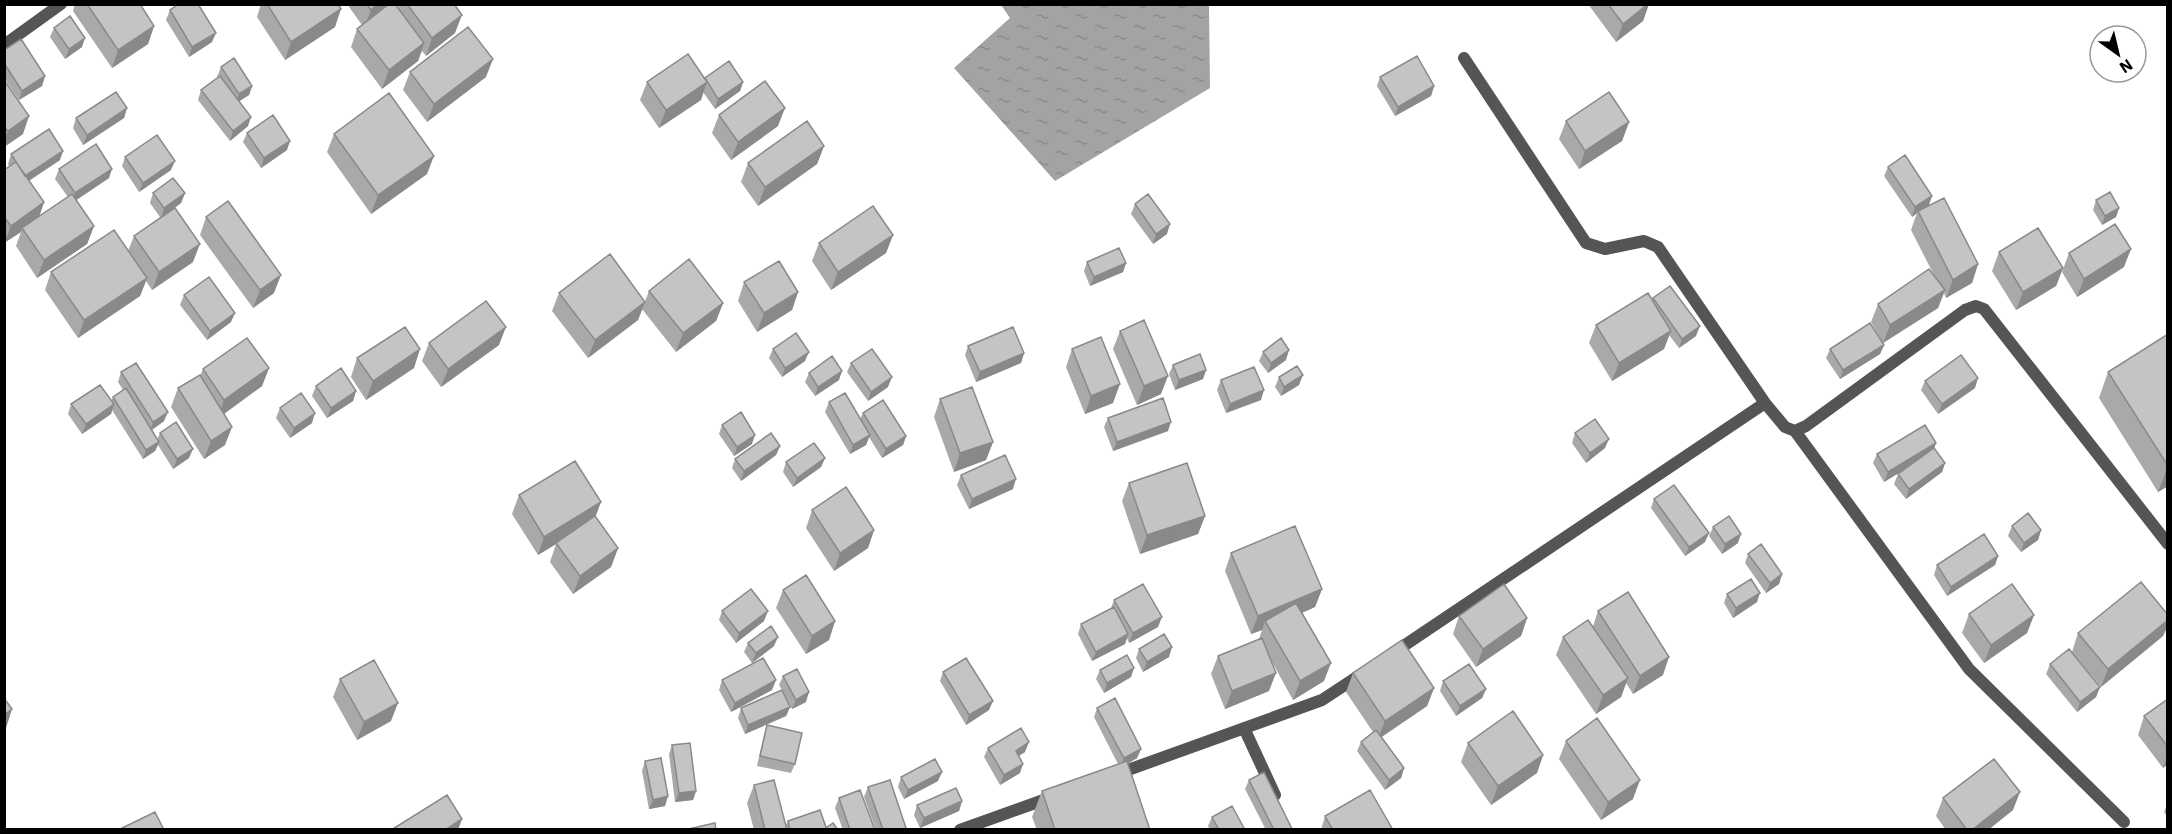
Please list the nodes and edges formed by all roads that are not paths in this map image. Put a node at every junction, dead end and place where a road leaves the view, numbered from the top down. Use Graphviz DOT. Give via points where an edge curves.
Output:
graph roads {
  1 [pos="61,4"];
  2 [pos="4,45"];
  3 [pos="1464,58"];
  4 [pos="1765,403"];
  5 [pos="1795,431"];
  6 [pos="2168,544"];
  7 [pos="1244,729"];
  8 [pos="1097,781"];
  9 [pos="1063,793"];
  10 [pos="1281,809"];
  11 [pos="2124,822"];
  12 [pos="960,830"];
  1 -- 2 [label="street"];
  3 -- 4 [label="street" via="1586,243 1605,249 1644,241 1658,247"];
  4 -- 5 [label="street" via="1785,427"];
  4 -- 7 [label="street" via="1322,700"];
  5 -- 6 [label="street" via="1976,306 1984,309"];
  5 -- 11 [label="street" via="1969,669"];
  7 -- 8 [label="street"];
  7 -- 10 [label="street"];
  9 -- 12 [label="street"];
}
